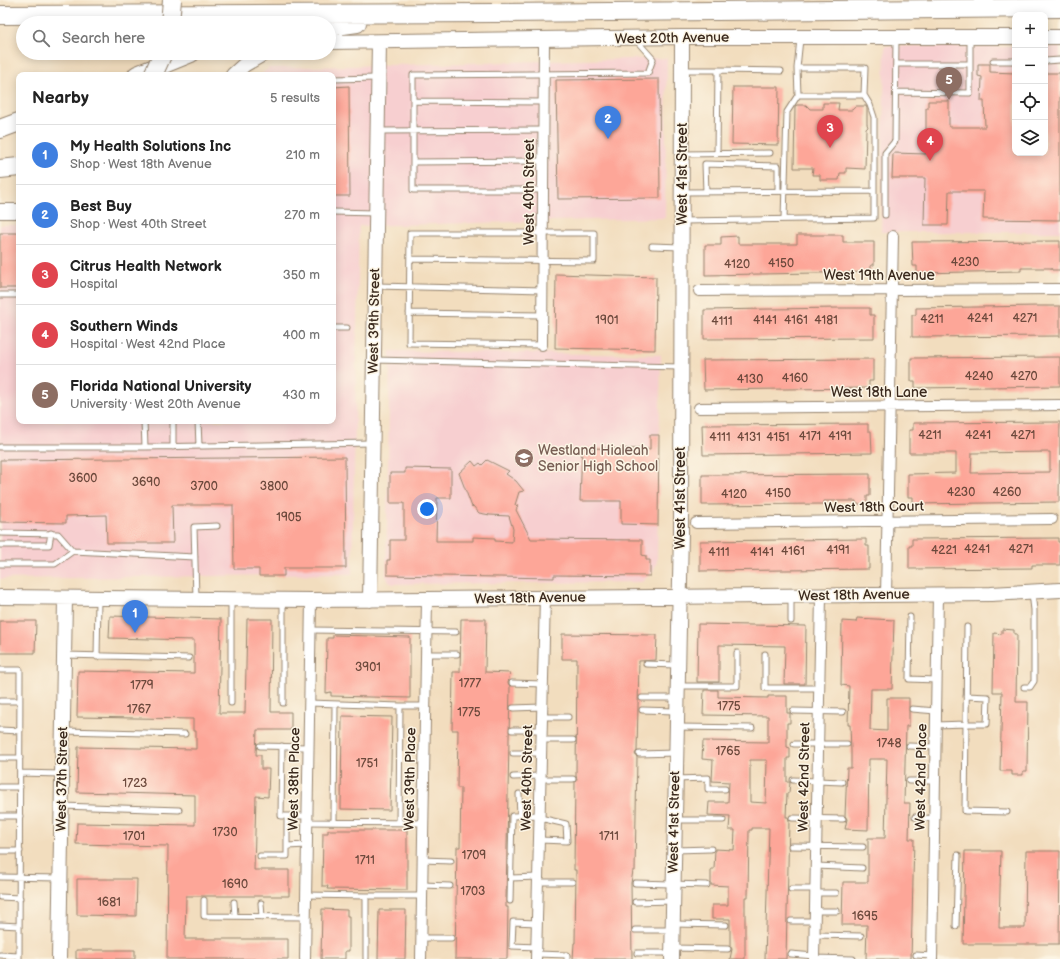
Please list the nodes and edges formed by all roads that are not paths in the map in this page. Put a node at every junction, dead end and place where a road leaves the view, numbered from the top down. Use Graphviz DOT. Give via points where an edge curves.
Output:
graph roads {
  1 [pos="172,0"];
  2 [pos="1060,8"];
  3 [pos="462,13"];
  4 [pos="0,15"];
  5 [pos="171,16"];
  6 [pos="336,26"];
  7 [pos="682,37"];
  8 [pos="800,37"];
  9 [pos="896,37"];
  10 [pos="970,37"];
  11 [pos="1012,37"];
  12 [pos="1048,37"];
  13 [pos="1060,37"];
  14 [pos="634,38"];
  15 [pos="544,40"];
  16 [pos="336,42"];
  17 [pos="379,42"];
  18 [pos="160,60"];
  19 [pos="174,60"];
  20 [pos="253,60"];
  21 [pos="1048,60"];
  22 [pos="1060,60"];
  23 [pos="993,61"];
  24 [pos="1012,61"];
  25 [pos="896,64"];
  26 [pos="970,64"];
  27 [pos="797,68"];
  28 [pos="682,70"];
  29 [pos="718,70"];
  30 [pos="781,71"];
  31 [pos="144,72"];
  32 [pos="154,72"];
  33 [pos="236,72"];
  34 [pos="544,74"];
  35 [pos="378,78"];
  36 [pos="336,79"];
  37 [pos="896,92"];
  38 [pos="798,95"];
  39 [pos="864,96"];
  40 [pos="414,101"];
  41 [pos="544,102"];
  42 [pos="16,123"];
  43 [pos="0,130"];
  44 [pos="544,130"];
  45 [pos="377,131"];
  46 [pos="414,131"];
  47 [pos="770,153"];
  48 [pos="682,154"];
  49 [pos="717,154"];
  50 [pos="544,161"];
  51 [pos="413,162"];
  52 [pos="16,167"];
  53 [pos="0,170"];
  54 [pos="544,190"];
  55 [pos="778,191"];
  56 [pos="784,191"];
  57 [pos="874,191"];
  58 [pos="682,192"];
  59 [pos="706,192"];
  60 [pos="0,211"];
  61 [pos="16,211"];
  62 [pos="336,212"];
  63 [pos="376,213"];
  64 [pos="885,215"];
  65 [pos="784,219"];
  66 [pos="682,220"];
  67 [pos="543,234"];
  68 [pos="893,236"];
  69 [pos="652,246"];
  70 [pos="682,247"];
  71 [pos="410,259"];
  72 [pos="543,261"];
  73 [pos="375,286"];
  74 [pos="409,286"];
  75 [pos="892,288"];
  76 [pos="1060,289"];
  77 [pos="543,290"];
  78 [pos="699,291"];
  79 [pos="0,295"];
  80 [pos="16,295"];
  81 [pos="409,313"];
  82 [pos="543,315"];
  83 [pos="336,328"];
  84 [pos="347,328"];
  85 [pos="542,345"];
  86 [pos="374,360"];
  87 [pos="681,367"];
  88 [pos="1060,405"];
  89 [pos="890,406"];
  90 [pos="698,408"];
  91 [pos="144,424"];
  92 [pos="173,424"];
  93 [pos="198,424"];
  94 [pos="372,443"];
  95 [pos="199,446"];
  96 [pos="0,447"];
  97 [pos="145,447"];
  98 [pos="173,447"];
  99 [pos="1052,519"];
  100 [pos="887,520"];
  101 [pos="696,523"];
  102 [pos="217,526"];
  103 [pos="0,533"];
  104 [pos="52,534"];
  105 [pos="0,545"];
  106 [pos="73,551"];
  107 [pos="195,557"];
  108 [pos="0,564"];
  109 [pos="1060,590"];
  110 [pos="1031,592"];
  111 [pos="886,595"];
  112 [pos="938,595"];
  113 [pos="679,596"];
  114 [pos="791,596"];
  115 [pos="821,596"];
  116 [pos="0,597"];
  117 [pos="65,598"];
  118 [pos="544,598"];
  119 [pos="98,599"];
  120 [pos="196,599"];
  121 [pos="427,599"];
  122 [pos="231,600"];
  123 [pos="283,600"];
  124 [pos="311,600"];
  125 [pos="370,600"];
  126 [pos="910,617"];
  127 [pos="791,621"];
  128 [pos="967,627"];
  129 [pos="311,630"];
  130 [pos="426,632"];
  131 [pos="456,632"];
  132 [pos="426,654"];
  133 [pos="457,654"];
  134 [pos="737,654"];
  135 [pos="765,654"];
  136 [pos="64,655"];
  137 [pos="97,656"];
  138 [pos="189,658"];
  139 [pos="646,664"];
  140 [pos="677,665"];
  141 [pos="0,670"];
  142 [pos="936,680"];
  143 [pos="512,683"];
  144 [pos="543,684"];
  145 [pos="1024,687"];
  146 [pos="819,688"];
  147 [pos="966,696"];
  148 [pos="642,698"];
  149 [pos="677,698"];
  150 [pos="0,701"];
  151 [pos="20,701"];
  152 [pos="283,702"];
  153 [pos="231,703"];
  154 [pos="309,703"];
  155 [pos="335,704"];
  156 [pos="400,706"];
  157 [pos="425,706"];
  158 [pos="513,708"];
  159 [pos="912,709"];
  160 [pos="642,710"];
  161 [pos="936,710"];
  162 [pos="794,711"];
  163 [pos="542,712"];
  164 [pos="819,712"];
  165 [pos="843,712"];
  166 [pos="568,717"];
  167 [pos="966,724"];
  168 [pos="936,725"];
  169 [pos="676,727"];
  170 [pos="752,728"];
  171 [pos="0,730"];
  172 [pos="512,730"];
  173 [pos="542,730"];
  174 [pos="20,731"];
  175 [pos="63,732"];
  176 [pos="185,734"];
  177 [pos="541,740"];
  178 [pos="573,740"];
  179 [pos="794,744"];
  180 [pos="818,744"];
  181 [pos="847,744"];
  182 [pos="260,746"];
  183 [pos="282,746"];
  184 [pos="910,746"];
  185 [pos="935,746"];
  186 [pos="309,747"];
  187 [pos="512,753"];
  188 [pos="541,753"];
  189 [pos="676,753"];
  190 [pos="639,754"];
  191 [pos="0,758"];
  192 [pos="20,758"];
  193 [pos="20,773"];
  194 [pos="62,774"];
  195 [pos="513,777"];
  196 [pos="541,778"];
  197 [pos="573,779"];
  198 [pos="675,779"];
  199 [pos="793,780"];
  200 [pos="818,781"];
  201 [pos="909,781"];
  202 [pos="935,781"];
  203 [pos="842,782"];
  204 [pos="0,787"];
  205 [pos="20,787"];
  206 [pos="725,789"];
  207 [pos="519,794"];
  208 [pos="61,806"];
  209 [pos="178,810"];
  210 [pos="1007,812"];
  211 [pos="520,815"];
  212 [pos="0,816"];
  213 [pos="20,816"];
  214 [pos="287,816"];
  215 [pos="540,817"];
  216 [pos="915,817"];
  217 [pos="792,818"];
  218 [pos="817,818"];
  219 [pos="308,819"];
  220 [pos="842,819"];
  221 [pos="934,819"];
  222 [pos="674,820"];
  223 [pos="723,820"];
  224 [pos="334,822"];
  225 [pos="399,823"];
  226 [pos="423,823"];
  227 [pos="539,840"];
  228 [pos="307,845"];
  229 [pos="287,846"];
  230 [pos="791,846"];
  231 [pos="816,847"];
  232 [pos="863,847"];
  233 [pos="711,849"];
  234 [pos="0,850"];
  235 [pos="674,850"];
  236 [pos="20,851"];
  237 [pos="958,855"];
  238 [pos="260,856"];
  239 [pos="422,860"];
  240 [pos="451,861"];
  241 [pos="816,866"];
  242 [pos="862,868"];
  243 [pos="0,877"];
  244 [pos="20,878"];
  245 [pos="60,878"];
  246 [pos="511,878"];
  247 [pos="538,879"];
  248 [pos="572,882"];
  249 [pos="635,883"];
  250 [pos="673,884"];
  251 [pos="707,884"];
  252 [pos="422,885"];
  253 [pos="450,886"];
  254 [pos="791,889"];
  255 [pos="816,891"];
  256 [pos="836,893"];
  257 [pos="306,895"];
  258 [pos="366,896"];
  259 [pos="422,896"];
  260 [pos="0,897"];
  261 [pos="20,898"];
  262 [pos="204,900"];
  263 [pos="510,901"];
  264 [pos="673,901"];
  265 [pos="234,902"];
  266 [pos="635,902"];
  267 [pos="261,903"];
  268 [pos="836,911"];
  269 [pos="235,916"];
  270 [pos="815,916"];
  271 [pos="262,917"];
  272 [pos="306,917"];
  273 [pos="791,921"];
  274 [pos="537,923"];
  275 [pos="0,925"];
  276 [pos="19,926"];
  277 [pos="726,926"];
  278 [pos="956,926"];
  279 [pos="673,927"];
  280 [pos="634,930"];
  281 [pos="815,935"];
  282 [pos="862,936"];
  283 [pos="421,938"];
  284 [pos="451,938"];
  285 [pos="728,949"];
  286 [pos="537,953"];
  287 [pos="637,953"];
  288 [pos="672,953"];
  289 [pos="791,954"];
  290 [pos="0,955"];
  291 [pos="916,955"];
  292 [pos="19,957"];
  293 [pos="932,957"];
  294 [pos="814,958"];
  295 [pos="59,959"];
  296 [pos="305,959"];
  297 [pos="366,959"];
  298 [pos="421,959"];
  299 [pos="567,959"];
  300 [pos="853,959"];
  1 -- 5 [label="highway, bridge"];
  2 -- 3 [label="highway"];
  3 -- 4 [label="highway"];
  3 -- 6 [label="highway"];
  7 -- 8 [label="street, West 20th Avenue"];
  7 -- 14 [label="street, West 20th Avenue"];
  7 -- 28 [label="street, West 41st Street"];
  8 -- 9 [label="street, West 20th Avenue"];
  8 -- 27 [label="lane"];
  9 -- 10 [label="street, West 20th Avenue"];
  9 -- 25 [label="lane"];
  10 -- 11 [label="street, West 20th Avenue"];
  10 -- 26 [label="lane"];
  12 -- 13 [label="street"];
  14 -- 15 [label="street, West 20th Avenue"];
  14 -- 34 [label="lane" via="653,59 648,73"];
  15 -- 17 [label="street, West 20th Avenue"];
  15 -- 34 [label="street, West 40th Street"];
  16 -- 17 [label="street, West 20th Avenue"];
  17 -- 35 [label="street, West 39th Street"];
  18 -- 32 [label="highway, bridge"];
  19 -- 31 [label="highway"];
  20 -- 33 [label="street"];
  21 -- 22 [label="lane"];
  23 -- 24 [label="lane"];
  25 -- 26 [label="lane"];
  25 -- 37 [label="lane"];
  26 -- 37 [label="lane" via="970,93"];
  27 -- 38 [label="lane"];
  27 -- 39 [label="lane" via="865,68"];
  28 -- 29 [label="lane"];
  28 -- 48 [label="street, West 41st Street"];
  29 -- 30 [label="lane"];
  29 -- 49 [label="lane"];
  34 -- 40 [label="lane" via="413,75"];
  34 -- 41 [label="street, West 40th Street"];
  35 -- 36 [label="lane"];
  35 -- 45 [label="street, West 39th Street"];
  37 -- 64 [label="lane" via="895,141 886,153"];
  38 -- 39 [label="lane"];
  38 -- 56 [label="lane" via="788,112"];
  39 -- 57 [label="lane" via="874,117"];
  40 -- 41 [label="lane"];
  40 -- 46 [label="lane"];
  41 -- 44 [label="street, West 40th Street"];
  42 -- 43 [label="highway"];
  44 -- 46 [label="lane"];
  44 -- 50 [label="street, West 40th Street"];
  45 -- 46 [label="lane"];
  45 -- 63 [label="street, West 39th Street"];
  46 -- 51 [label="lane"];
  47 -- 49 [label="lane"];
  48 -- 49 [label="lane"];
  48 -- 58 [label="street, West 41st Street"];
  50 -- 51 [label="lane"];
  50 -- 54 [label="street, West 40th Street"];
  51 -- 54 [label="lane" via="413,190"];
  52 -- 53 [label="highway"];
  54 -- 67 [label="street, West 40th Street"];
  55 -- 56 [label="lane"];
  55 -- 59 [label="lane"];
  55 -- 59 [label="lane" via="778,166 705,164"];
  56 -- 57 [label="lane"];
  56 -- 65 [label="lane"];
  57 -- 65 [label="lane" via="874,218"];
  58 -- 59 [label="lane"];
  58 -- 66 [label="street, West 41st Street"];
  60 -- 61 [label="street"];
  62 -- 63 [label="lane"];
  63 -- 73 [label="street, West 39th Street"];
  65 -- 66 [label="lane"];
  66 -- 70 [label="street, West 41st Street"];
  67 -- 71 [label="lane" via="410,233"];
  67 -- 72 [label="street, West 40th Street"];
  67 -- 72 [label="lane" via="594,233 594,261"];
  68 -- 75 [label="street"];
  69 -- 70 [label="lane"];
  70 -- 87 [label="street, West 41st Street"];
  71 -- 72 [label="lane"];
  71 -- 74 [label="lane"];
  72 -- 77 [label="street, West 40th Street"];
  73 -- 74 [label="lane"];
  73 -- 86 [label="street, West 39th Street"];
  74 -- 77 [label="lane"];
  74 -- 81 [label="lane"];
  75 -- 76 [label="street, West 19th Avenue"];
  75 -- 78 [label="street, West 19th Avenue"];
  75 -- 89 [label="street"];
  77 -- 82 [label="street, West 40th Street"];
  79 -- 80 [label="lane"];
  81 -- 82 [label="lane"];
  81 -- 85 [label="lane" via="409,343"];
  82 -- 85 [label="street, West 40th Street"];
  83 -- 84 [label="lane"];
  86 -- 87 [label="lane"];
  86 -- 94 [label="street, West 39th Street"];
  87 -- 113 [label="street, West 41st Street"];
  88 -- 89 [label="street, West 18th Lane"];
  89 -- 90 [label="street, West 18th Lane"];
  89 -- 100 [label="street"];
  91 -- 97 [label="lane"];
  92 -- 98 [label="lane"];
  93 -- 95 [label="lane"];
  94 -- 95 [label="lane"];
  94 -- 125 [label="street, West 39th Street"];
  95 -- 98 [label="lane"];
  96 -- 97 [label="lane"];
  97 -- 98 [label="lane"];
  99 -- 100 [label="street, West 18th Court"];
  100 -- 101 [label="street, West 18th Court"];
  100 -- 111 [label="street"];
  102 -- 107 [label="lane" via="194,527"];
  103 -- 104 [label="lane"];
  104 -- 105 [label="lane" via="49,545"];
  104 -- 106 [label="lane" via="58,534"];
  106 -- 107 [label="lane"];
  106 -- 108 [label="lane" via="55,564"];
  107 -- 120 [label="lane"];
  109 -- 110 [label="street, West 18th Avenue"];
  110 -- 112 [label="street, West 18th Avenue"];
  110 -- 145 [label="lane" via="1034,610 1034,681 1030,687"];
  111 -- 112 [label="street, West 18th Avenue"];
  111 -- 115 [label="street, West 18th Avenue"];
  112 -- 142 [label="street, West 42nd Place"];
  113 -- 114 [label="street, West 18th Avenue"];
  113 -- 118 [label="street, West 18th Avenue"];
  113 -- 140 [label="street, West 41st Street"];
  114 -- 115 [label="street, West 18th Avenue"];
  114 -- 127 [label="lane"];
  115 -- 146 [label="street, West 42nd Street"];
  116 -- 117 [label="street, West 18th Avenue"];
  117 -- 119 [label="street, West 18th Avenue"];
  117 -- 136 [label="street, West 37th Street"];
  118 -- 121 [label="street, West 18th Avenue"];
  118 -- 144 [label="street, West 40th Street"];
  119 -- 120 [label="street, West 18th Avenue"];
  119 -- 137 [label="lane"];
  120 -- 122 [label="street, West 18th Avenue"];
  121 -- 125 [label="street, West 18th Avenue"];
  121 -- 130 [label="street, West 39th Place"];
  122 -- 123 [label="street, West 18th Avenue"];
  122 -- 153 [label="lane"];
  123 -- 124 [label="street, West 18th Avenue"];
  123 -- 152 [label="lane"];
  124 -- 125 [label="street, West 18th Avenue"];
  124 -- 129 [label="street, West 38th Place"];
  126 -- 142 [label="lane" via="909,679"];
  128 -- 147 [label="lane"];
  129 -- 130 [label="lane"];
  129 -- 154 [label="street, West 38th Place"];
  130 -- 131 [label="lane"];
  130 -- 132 [label="street, West 39th Place"];
  132 -- 133 [label="lane"];
  132 -- 157 [label="street, West 39th Place"];
  134 -- 149 [label="lane" via="736,686"];
  135 -- 146 [label="lane" via="765,688"];
  136 -- 137 [label="lane"];
  136 -- 175 [label="street, West 37th Street"];
  137 -- 138 [label="lane"];
  139 -- 140 [label="lane"];
  140 -- 149 [label="street, West 41st Street"];
  141 -- 151 [label="lane" via="20,670"];
  142 -- 161 [label="street, West 42nd Place"];
  143 -- 144 [label="lane"];
  144 -- 163 [label="street, West 40th Street"];
  146 -- 164 [label="street, West 42nd Street"];
  147 -- 167 [label="lane"];
  147 -- 167 [label="lane" via="988,697 987,724"];
  148 -- 149 [label="lane"];
  149 -- 160 [label="lane"];
  149 -- 169 [label="street, West 41st Street"];
  150 -- 151 [label="lane"];
  151 -- 174 [label="lane"];
  154 -- 155 [label="lane"];
  154 -- 186 [label="street, West 38th Place"];
  155 -- 156 [label="lane"];
  155 -- 224 [label="lane"];
  156 -- 157 [label="lane"];
  156 -- 225 [label="lane"];
  157 -- 226 [label="street, West 39th Place"];
  158 -- 163 [label="lane"];
  159 -- 161 [label="lane"];
  161 -- 168 [label="street, West 42nd Place"];
  162 -- 164 [label="lane"];
  163 -- 166 [label="lane"];
  163 -- 173 [label="street, West 40th Street"];
  164 -- 165 [label="lane"];
  164 -- 180 [label="street, West 42nd Street"];
  167 -- 168 [label="lane"];
  167 -- 210 [label="lane" via="965,811"];
  168 -- 185 [label="street, West 42nd Place"];
  169 -- 170 [label="lane"];
  169 -- 189 [label="street, West 41st Street"];
  171 -- 174 [label="lane"];
  172 -- 173 [label="lane"];
  173 -- 177 [label="street, West 40th Street"];
  174 -- 192 [label="lane"];
  175 -- 176 [label="lane"];
  175 -- 194 [label="street, West 37th Street"];
  177 -- 178 [label="lane"];
  177 -- 188 [label="street, West 40th Street"];
  179 -- 180 [label="lane"];
  180 -- 181 [label="lane"];
  180 -- 200 [label="street, West 42nd Street"];
  182 -- 183 [label="lane"];
  183 -- 186 [label="lane"];
  183 -- 214 [label="lane" via="281,816"];
  184 -- 185 [label="lane"];
  185 -- 202 [label="street, West 42nd Place"];
  186 -- 219 [label="street, West 38th Place"];
  187 -- 188 [label="lane"];
  188 -- 196 [label="street, West 40th Street"];
  189 -- 190 [label="lane"];
  189 -- 198 [label="street, West 41st Street"];
  191 -- 192 [label="lane"];
  192 -- 193 [label="lane"];
  193 -- 194 [label="lane"];
  193 -- 205 [label="lane"];
  194 -- 208 [label="street, West 37th Street"];
  195 -- 196 [label="lane"];
  196 -- 197 [label="lane"];
  196 -- 215 [label="street, West 40th Street"];
  198 -- 206 [label="lane" via="708,778 708,789"];
  198 -- 222 [label="street, West 41st Street"];
  199 -- 200 [label="lane"];
  200 -- 203 [label="lane"];
  200 -- 218 [label="street, West 42nd Street"];
  201 -- 202 [label="lane"];
  202 -- 221 [label="street, West 42nd Place"];
  204 -- 205 [label="lane"];
  205 -- 213 [label="lane"];
  207 -- 211 [label="lane"];
  208 -- 209 [label="lane"];
  208 -- 245 [label="street, West 37th Street"];
  211 -- 215 [label="lane"];
  211 -- 246 [label="lane" via="512,816"];
  212 -- 213 [label="lane"];
  213 -- 236 [label="lane"];
  214 -- 219 [label="lane"];
  214 -- 229 [label="lane"];
  215 -- 227 [label="street, West 40th Street"];
  215 -- 227 [label="lane" via="566,824 566,841"];
  216 -- 221 [label="lane"];
  217 -- 218 [label="lane"];
  218 -- 220 [label="lane"];
  218 -- 231 [label="street, West 42nd Street"];
  219 -- 224 [label="lane"];
  219 -- 228 [label="street, West 38th Place"];
  221 -- 293 [label="street, West 42nd Place"];
  222 -- 223 [label="lane"];
  222 -- 235 [label="street, West 41st Street"];
  224 -- 225 [label="lane"];
  225 -- 226 [label="lane"];
  226 -- 239 [label="street, West 39th Place"];
  227 -- 247 [label="street, West 40th Street"];
  228 -- 229 [label="lane"];
  228 -- 257 [label="street, West 38th Place"];
  229 -- 238 [label="lane" via="287,856"];
  230 -- 231 [label="lane"];
  231 -- 232 [label="lane"];
  231 -- 241 [label="street, West 42nd Street"];
  233 -- 235 [label="lane"];
  234 -- 236 [label="lane"];
  235 -- 250 [label="street, West 41st Street"];
  236 -- 244 [label="lane"];
  237 -- 278 [label="lane"];
  239 -- 240 [label="lane"];
  239 -- 252 [label="street, West 39th Place"];
  241 -- 242 [label="lane"];
  241 -- 255 [label="street, West 42nd Street"];
  243 -- 244 [label="lane"];
  244 -- 245 [label="lane"];
  244 -- 261 [label="lane"];
  245 -- 295 [label="street, West 37th Street"];
  246 -- 247 [label="lane"];
  246 -- 263 [label="lane"];
  247 -- 248 [label="lane"];
  247 -- 274 [label="street, West 40th Street"];
  249 -- 250 [label="lane"];
  250 -- 251 [label="lane"];
  250 -- 264 [label="street, West 41st Street"];
  252 -- 253 [label="lane"];
  252 -- 259 [label="street, West 39th Place"];
  254 -- 255 [label="lane"];
  255 -- 256 [label="lane"];
  255 -- 270 [label="street, West 42nd Street"];
  257 -- 258 [label="lane"];
  257 -- 272 [label="street, West 38th Place"];
  258 -- 259 [label="lane"];
  258 -- 297 [label="lane"];
  259 -- 283 [label="street, West 39th Place"];
  260 -- 261 [label="lane"];
  261 -- 276 [label="lane"];
  262 -- 269 [label="lane" via="204,916"];
  264 -- 266 [label="lane"];
  264 -- 279 [label="street, West 41st Street"];
  265 -- 269 [label="lane"];
  267 -- 271 [label="lane"];
  268 -- 270 [label="lane"];
  269 -- 271 [label="lane"];
  270 -- 273 [label="lane"];
  270 -- 281 [label="street, West 42nd Street"];
  271 -- 272 [label="lane"];
  272 -- 296 [label="street, West 38th Place"];
  274 -- 286 [label="street, West 40th Street"];
  274 -- 286 [label="lane" via="513,922 512,946"];
  275 -- 276 [label="lane"];
  276 -- 292 [label="lane"];
  277 -- 279 [label="lane"];
  279 -- 280 [label="lane"];
  279 -- 288 [label="street, West 41st Street"];
  281 -- 282 [label="lane"];
  281 -- 294 [label="street, West 42nd Street"];
  283 -- 284 [label="lane"];
  283 -- 298 [label="street, West 39th Place"];
  285 -- 288 [label="lane"];
  286 -- 299 [label="lane" via="567,955"];
  287 -- 288 [label="lane"];
  289 -- 294 [label="lane"];
  290 -- 292 [label="lane"];
  291 -- 293 [label="lane"];
  294 -- 300 [label="lane"];
}
